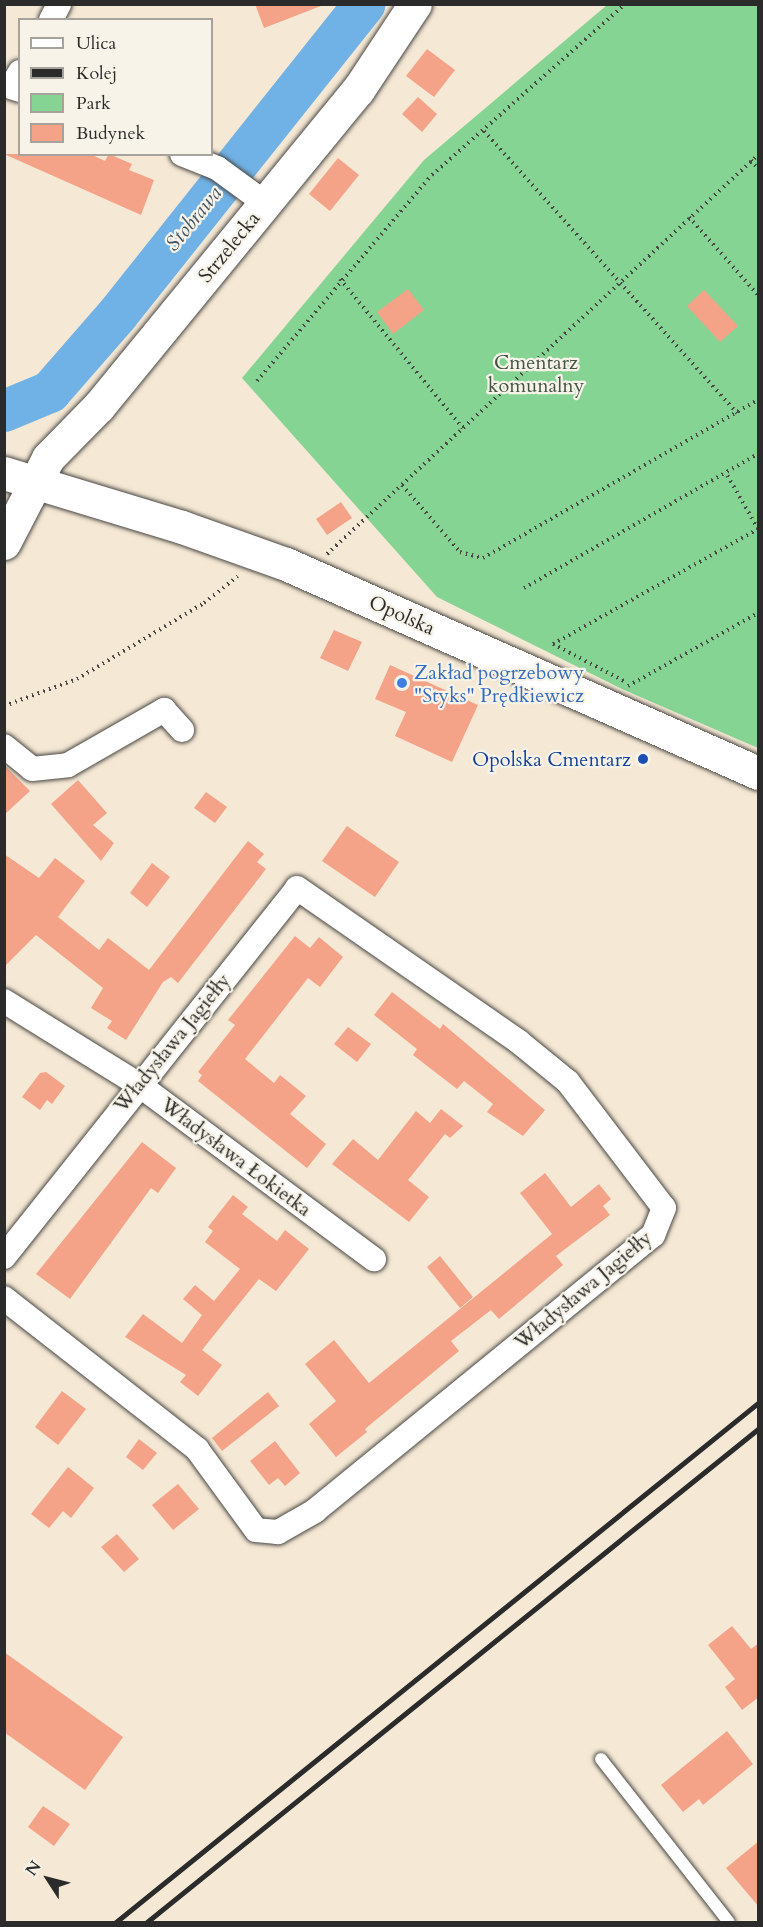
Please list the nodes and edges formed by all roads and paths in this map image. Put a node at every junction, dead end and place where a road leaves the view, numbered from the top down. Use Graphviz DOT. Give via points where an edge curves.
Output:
graph roads {
  1 [pos="59,4"];
  2 [pos="415,4"];
  3 [pos="624,4"];
  4 [pos="52,18"];
  5 [pos="484,131"];
  6 [pos="759,154"];
  7 [pos="187,156"];
  8 [pos="751,160"];
  9 [pos="759,169"];
  10 [pos="253,194"];
  11 [pos="689,217"];
  12 [pos="340,279"];
  13 [pos="620,282"];
  14 [pos="759,294"];
  15 [pos="256,381"];
  16 [pos="759,400"];
  17 [pos="737,413"];
  18 [pos="463,428"];
  19 [pos="759,454"];
  20 [pos="726,472"];
  21 [pos="4,473"];
  22 [pos="35,483"];
  23 [pos="402,485"];
  24 [pos="758,529"];
  25 [pos="4,543"];
  26 [pos="320,561"];
  27 [pos="240,574"];
  28 [pos="524,588"];
  29 [pos="759,613"];
  30 [pos="631,684"];
  31 [pos="642,689"];
  32 [pos="622,690"];
  33 [pos="4,706"];
  34 [pos="182,730"];
  35 [pos="4,746"];
  36 [pos="759,773"];
  37 [pos="4,1001"];
  38 [pos="138,1084"];
  39 [pos="4,1257"];
  40 [pos="374,1259"];
  41 [pos="4,1298"];
  42 [pos="601,1759"];
  43 [pos="729,1923"];
  1 -- 4 [label="street"];
  2 -- 10 [label="main road, Strzelecka" via="358,90"];
  3 -- 5 [label="path"];
  5 -- 12 [label="path" via="432,176"];
  5 -- 13 [label="path"];
  6 -- 8 [label="path"];
  7 -- 10 [label="street" via="217,168"];
  8 -- 9 [label="path"];
  8 -- 11 [label="path"];
  10 -- 22 [label="main road, Strzelecka" via="99,406 48,458"];
  11 -- 13 [label="path"];
  11 -- 14 [label="path"];
  12 -- 15 [label="path"];
  12 -- 18 [label="path"];
  13 -- 17 [label="path"];
  13 -- 18 [label="path"];
  16 -- 17 [label="path"];
  17 -- 23 [label="path" via="483,558 460,552"];
  18 -- 23 [label="path"];
  19 -- 20 [label="path"];
  20 -- 24 [label="path"];
  20 -- 28 [label="path"];
  21 -- 22 [label="main road, Opolska"];
  22 -- 25 [label="main road, Strzelecka"];
  22 -- 36 [label="main road, Opolska" via="182,527 286,564"];
  23 -- 26 [label="path"];
  24 -- 30 [label="path" via="553,645"];
  27 -- 33 [label="path" via="204,603 77,679"];
  29 -- 30 [label="path"];
  30 -- 31 [label="path"];
  30 -- 32 [label="path"];
  34 -- 35 [label="street" via="164,710 68,765 32,769"];
  37 -- 38 [label="street, Władysława Łokietka"];
  38 -- 39 [label="street, Władysława Jagiełły"];
  38 -- 40 [label="street, Władysława Łokietka"];
  38 -- 41 [label="street, Władysława Jagiełły" via="297,888 519,1042 568,1082 664,1208 653,1235 315,1511 278,1532 256,1530 197,1449"];
  42 -- 43 [label="lane"];
}
